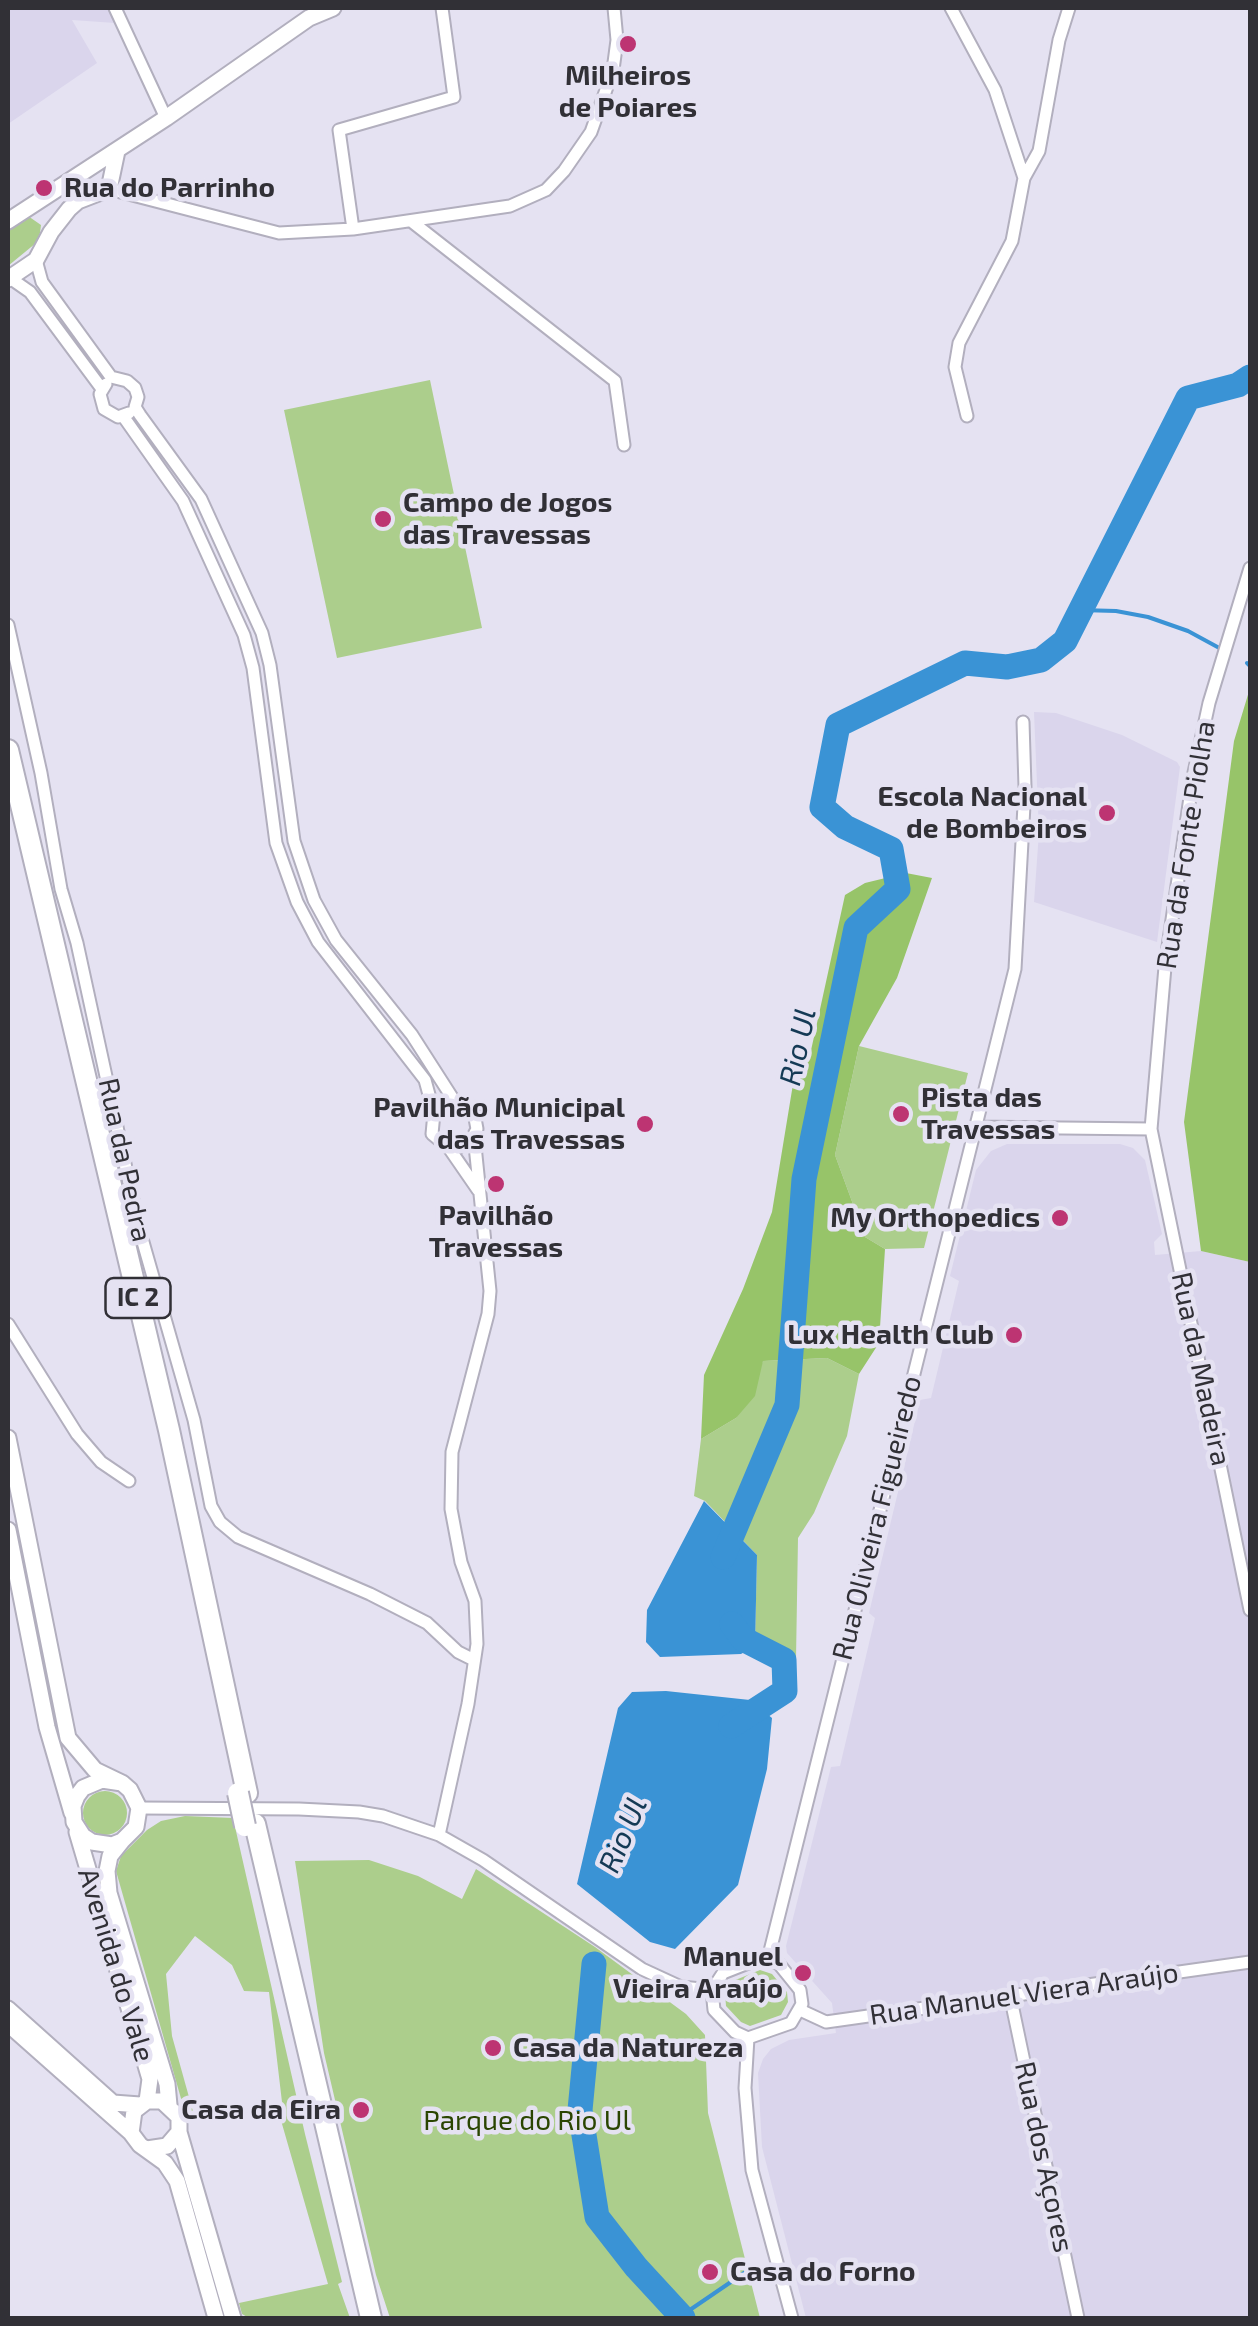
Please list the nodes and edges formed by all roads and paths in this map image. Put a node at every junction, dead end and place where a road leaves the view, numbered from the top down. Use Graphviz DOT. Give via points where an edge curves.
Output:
graph roads {
  1 [pos="115,8"];
  2 [pos="333,8"];
  3 [pos="442,8"];
  4 [pos="614,8"];
  5 [pos="951,8"];
  6 [pos="1069,8"];
  7 [pos="308,13"];
  8 [pos="166,118"];
  9 [pos="117,151"];
  10 [pos="1024,178"];
  11 [pos="109,188"];
  12 [pos="24,210"];
  13 [pos="411,220"];
  14 [pos="8,221"];
  15 [pos="352,229"];
  16 [pos="51,232"];
  17 [pos="36,260"];
  18 [pos="9,278"];
  19 [pos="114,379"];
  20 [pos="102,388"];
  21 [pos="136,407"];
  22 [pos="123,416"];
  23 [pos="967,416"];
  24 [pos="624,445"];
  25 [pos="1250,568"];
  26 [pos="8,625"];
  27 [pos="1023,722"];
  28 [pos="8,750"];
  29 [pos="8,800"];
  30 [pos="455,1102"];
  31 [pos="434,1113"];
  32 [pos="974,1127"];
  33 [pos="1151,1128"];
  34 [pos="474,1136"];
  35 [pos="449,1148"];
  36 [pos="478,1190"];
  37 [pos="8,1324"];
  38 [pos="8,1438"];
  39 [pos="129,1481"];
  40 [pos="8,1537"];
  41 [pos="1250,1610"];
  42 [pos="474,1660"];
  43 [pos="122,1783"];
  44 [pos="242,1793"];
  45 [pos="139,1808"];
  46 [pos="75,1822"];
  47 [pos="250,1825"];
  48 [pos="438,1835"];
  49 [pos="122,1841"];
  50 [pos="768,1958"];
  51 [pos="1250,1962"];
  52 [pos="712,1990"];
  53 [pos="1010,1994"];
  54 [pos="8,2009"];
  55 [pos="800,2010"];
  56 [pos="8,2024"];
  57 [pos="748,2038"];
  58 [pos="143,2103"];
  59 [pos="169,2104"];
  60 [pos="179,2132"];
  61 [pos="131,2133"];
  62 [pos="148,2149"];
  63 [pos="216,2318"];
  64 [pos="233,2318"];
  65 [pos="360,2318"];
  66 [pos="370,2318"];
  67 [pos="792,2318"];
  68 [pos="1078,2318"];
  1 -- 8 [label="street"];
  2 -- 7 [label="main road"];
  3 -- 15 [label="street" via="454,97 340,130"];
  4 -- 13 [label="street" via="617,40 604,99 591,132 546,190 510,206"];
  5 -- 10 [label="street" via="995,90"];
  6 -- 10 [label="street" via="1039,151"];
  7 -- 8 [label="main road"];
  8 -- 9 [label="main road"];
  9 -- 11 [label="main road"];
  9 -- 12 [label="main road"];
  10 -- 23 [label="street" via="1012,242 959,343 955,366"];
  11 -- 15 [label="street" via="279,233"];
  11 -- 16 [label="main road" via="78,202"];
  12 -- 14 [label="main road"];
  12 -- 16 [label="main road" via="43,216"];
  13 -- 15 [label="street"];
  13 -- 24 [label="street" via="615,380"];
  16 -- 17 [label="main road"];
  17 -- 18 [label="main road"];
  17 -- 19 [label="street" via="42,282"];
  18 -- 20 [label="street" via="30,292"];
  19 -- 20 [label="street"];
  19 -- 21 [label="street" via="133,385"];
  20 -- 22 [label="street" via="104,409"];
  21 -- 22 [label="street"];
  21 -- 30 [label="street" via="201,499 262,632 294,841 314,900"];
  22 -- 31 [label="street" via="183,501 244,634 276,843 296,902 318,942 425,1080"];
  25 -- 33 [label="street, Rua da Fonte Piolha" via="1194,777 1165,967"];
  26 -- 42 [label="street, Rua da Pedra" via="61,889 210,1506 238,1537 426,1623"];
  27 -- 32 [label="street, Rua Oliveira Figueiredo" via="1015,969"];
  28 -- 44 [label="highway, IC 2" via="170,1430"];
  29 -- 44 [label="highway, IC 2"];
  30 -- 31 [label="street"];
  30 -- 34 [label="street" via="474,1114"];
  31 -- 35 [label="street" via="432,1134"];
  32 -- 33 [label="street"];
  32 -- 50 [label="street, Rua Oliveira Figueiredo"];
  33 -- 41 [label="street, Rua da Madeira"];
  34 -- 35 [label="street"];
  34 -- 36 [label="street"];
  35 -- 36 [label="street"];
  36 -- 42 [label="street" via="489,1303 452,1452 451,1509 476,1601"];
  37 -- 39 [label="street" via="76,1434"];
  38 -- 43 [label="main road" via="68,1738 86,1762"];
  40 -- 46 [label="main road, Avenida do Vale"];
  42 -- 48 [label="street"];
  43 -- 45 [label="main road"];
  43 -- 46 [label="main road" via="92,1782 77,1796"];
  44 -- 47 [label="highway, IC 2, bridge"];
  45 -- 48 [label="street" via="359,1812"];
  45 -- 49 [label="main road" via="136,1827"];
  46 -- 49 [label="main road" via="92,1842"];
  46 -- 58 [label="main road, Avenida do Vale" via="150,2079"];
  47 -- 65 [label="highway, IC 2"];
  47 -- 66 [label="highway, IC 2"];
  48 -- 52 [label="street" via="619,1954 681,1987"];
  49 -- 59 [label="main road, Avenida do Vale" via="110,1856 109,1893"];
  50 -- 52 [label="street" via="723,1974"];
  50 -- 55 [label="street" via="800,1990"];
  51 -- 53 [label="street, Rua Manuel Viera Araújo"];
  52 -- 57 [label="street" via="714,2010"];
  53 -- 55 [label="street, Rua Manuel Viera Araújo" via="826,2022"];
  53 -- 68 [label="street, Rua dos Açores"];
  54 -- 58 [label="main road" via="113,2104"];
  55 -- 57 [label="street" via="792,2023"];
  56 -- 61 [label="main road"];
  57 -- 67 [label="street" via="752,2170"];
  58 -- 59 [label="main road, Avenida do Vale"];
  58 -- 61 [label="main road, Avenida do Vale" via="131,2118"];
  59 -- 60 [label="main road, Avenida do Vale"];
  60 -- 62 [label="main road" via="170,2145"];
  60 -- 64 [label="main road, Avenida do Vale"];
  61 -- 62 [label="main road"];
  62 -- 63 [label="main road" via="176,2180"];
}
